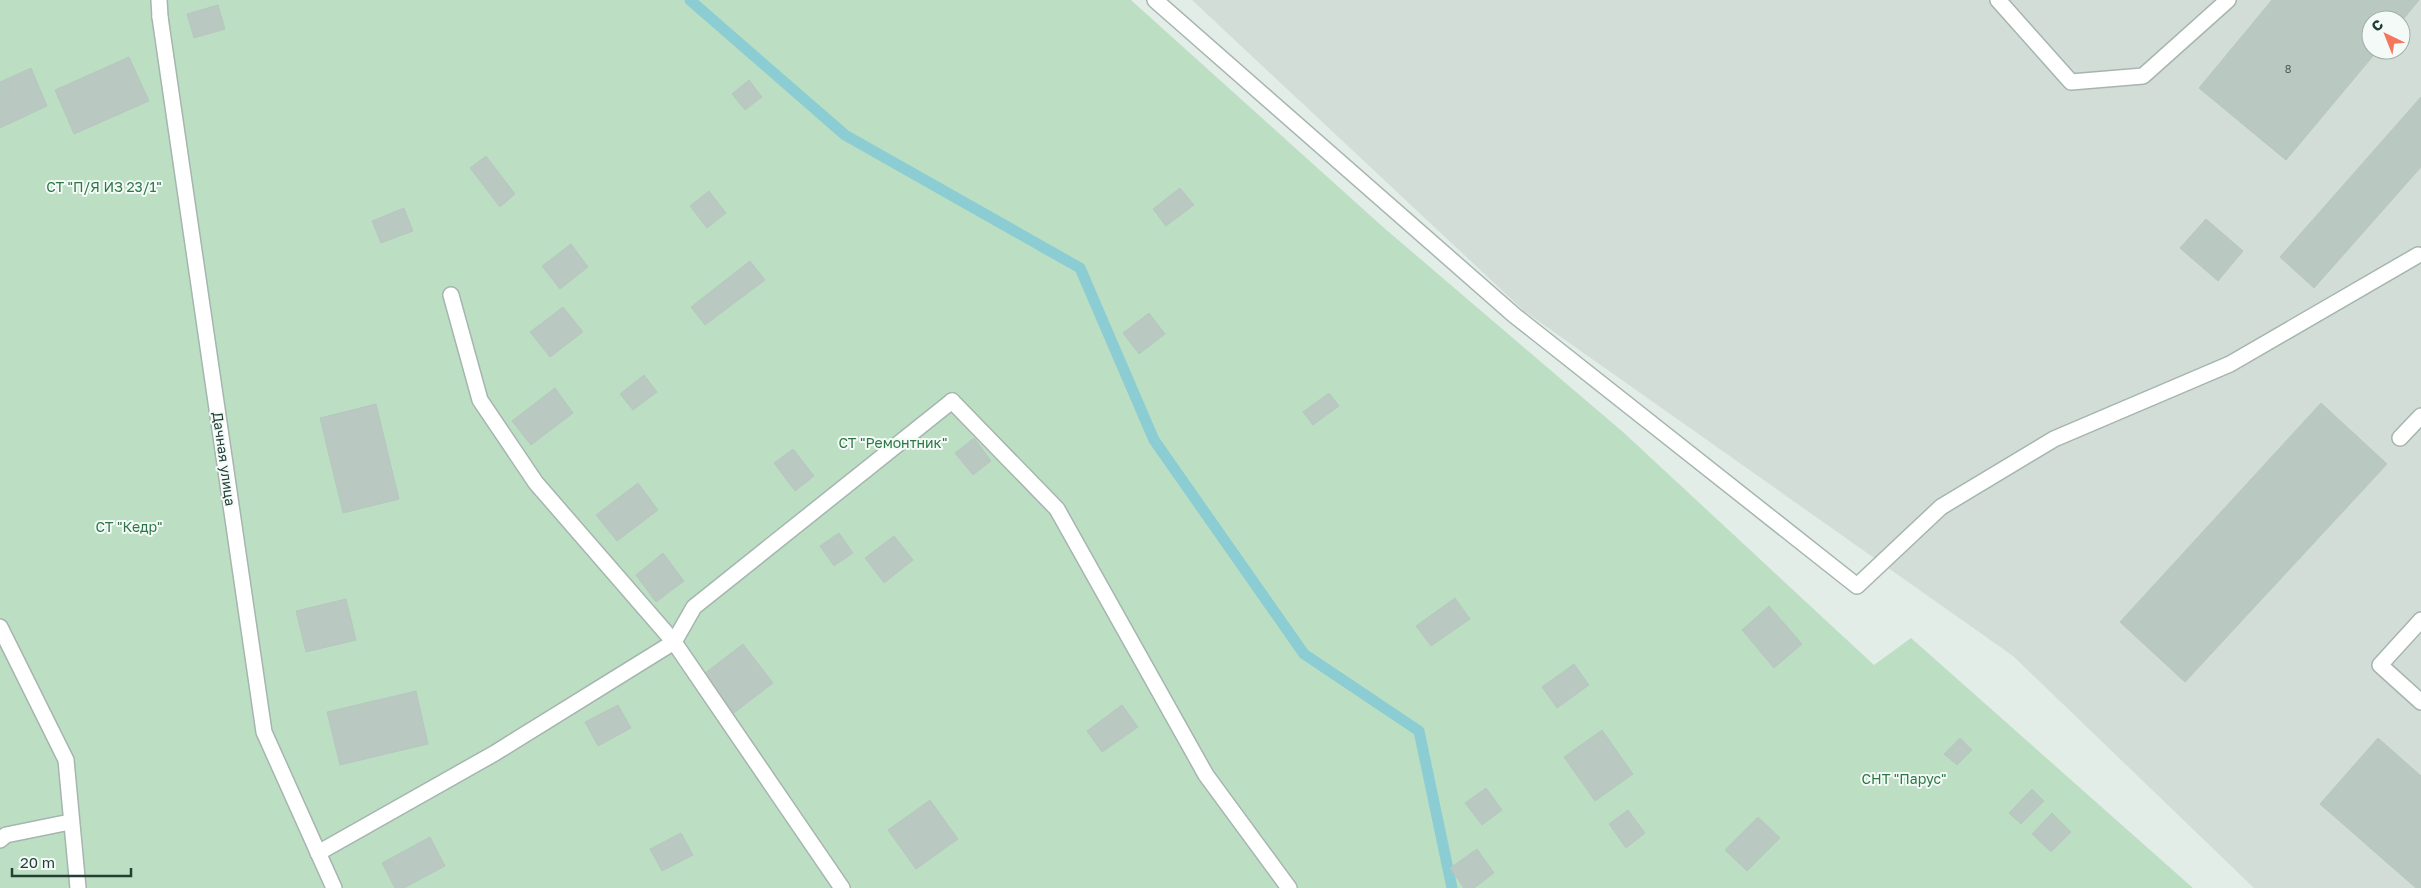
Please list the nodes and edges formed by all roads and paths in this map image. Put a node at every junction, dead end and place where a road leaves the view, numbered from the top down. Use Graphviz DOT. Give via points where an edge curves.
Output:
graph roads {
  1 [pos="159,0"];
  2 [pos="1155,0"];
  3 [pos="1998,0"];
  4 [pos="2228,0"];
  5 [pos="2420,252"];
  6 [pos="451,295"];
  7 [pos="2421,416"];
  8 [pos="2400,438"];
  9 [pos="2421,620"];
  10 [pos="0,627"];
  11 [pos="674,642"];
  12 [pos="2421,702"];
  13 [pos="70,822"];
  14 [pos="0,840"];
  15 [pos="318,853"];
  16 [pos="78,888"];
  17 [pos="334,888"];
  18 [pos="842,888"];
  19 [pos="1289,888"];
  1 -- 15 [label="street, Дачная улица" via="264,732"];
  2 -- 5 [label="street" via="1514,315 1857,586 1941,507 2054,439 2230,364"];
  3 -- 4 [label="street" via="2071,82 2142,76"];
  6 -- 11 [label="street" via="480,400 536,483"];
  7 -- 8 [label="street"];
  9 -- 12 [label="street" via="2380,665"];
  10 -- 13 [label="street" via="66,760"];
  11 -- 15 [label="street" via="495,753"];
  11 -- 18 [label="street"];
  11 -- 19 [label="street" via="694,607 952,401 1057,509 1206,776"];
  13 -- 14 [label="street" via="6,835"];
  13 -- 16 [label="street"];
  15 -- 17 [label="street, Дачная улица"];
}
